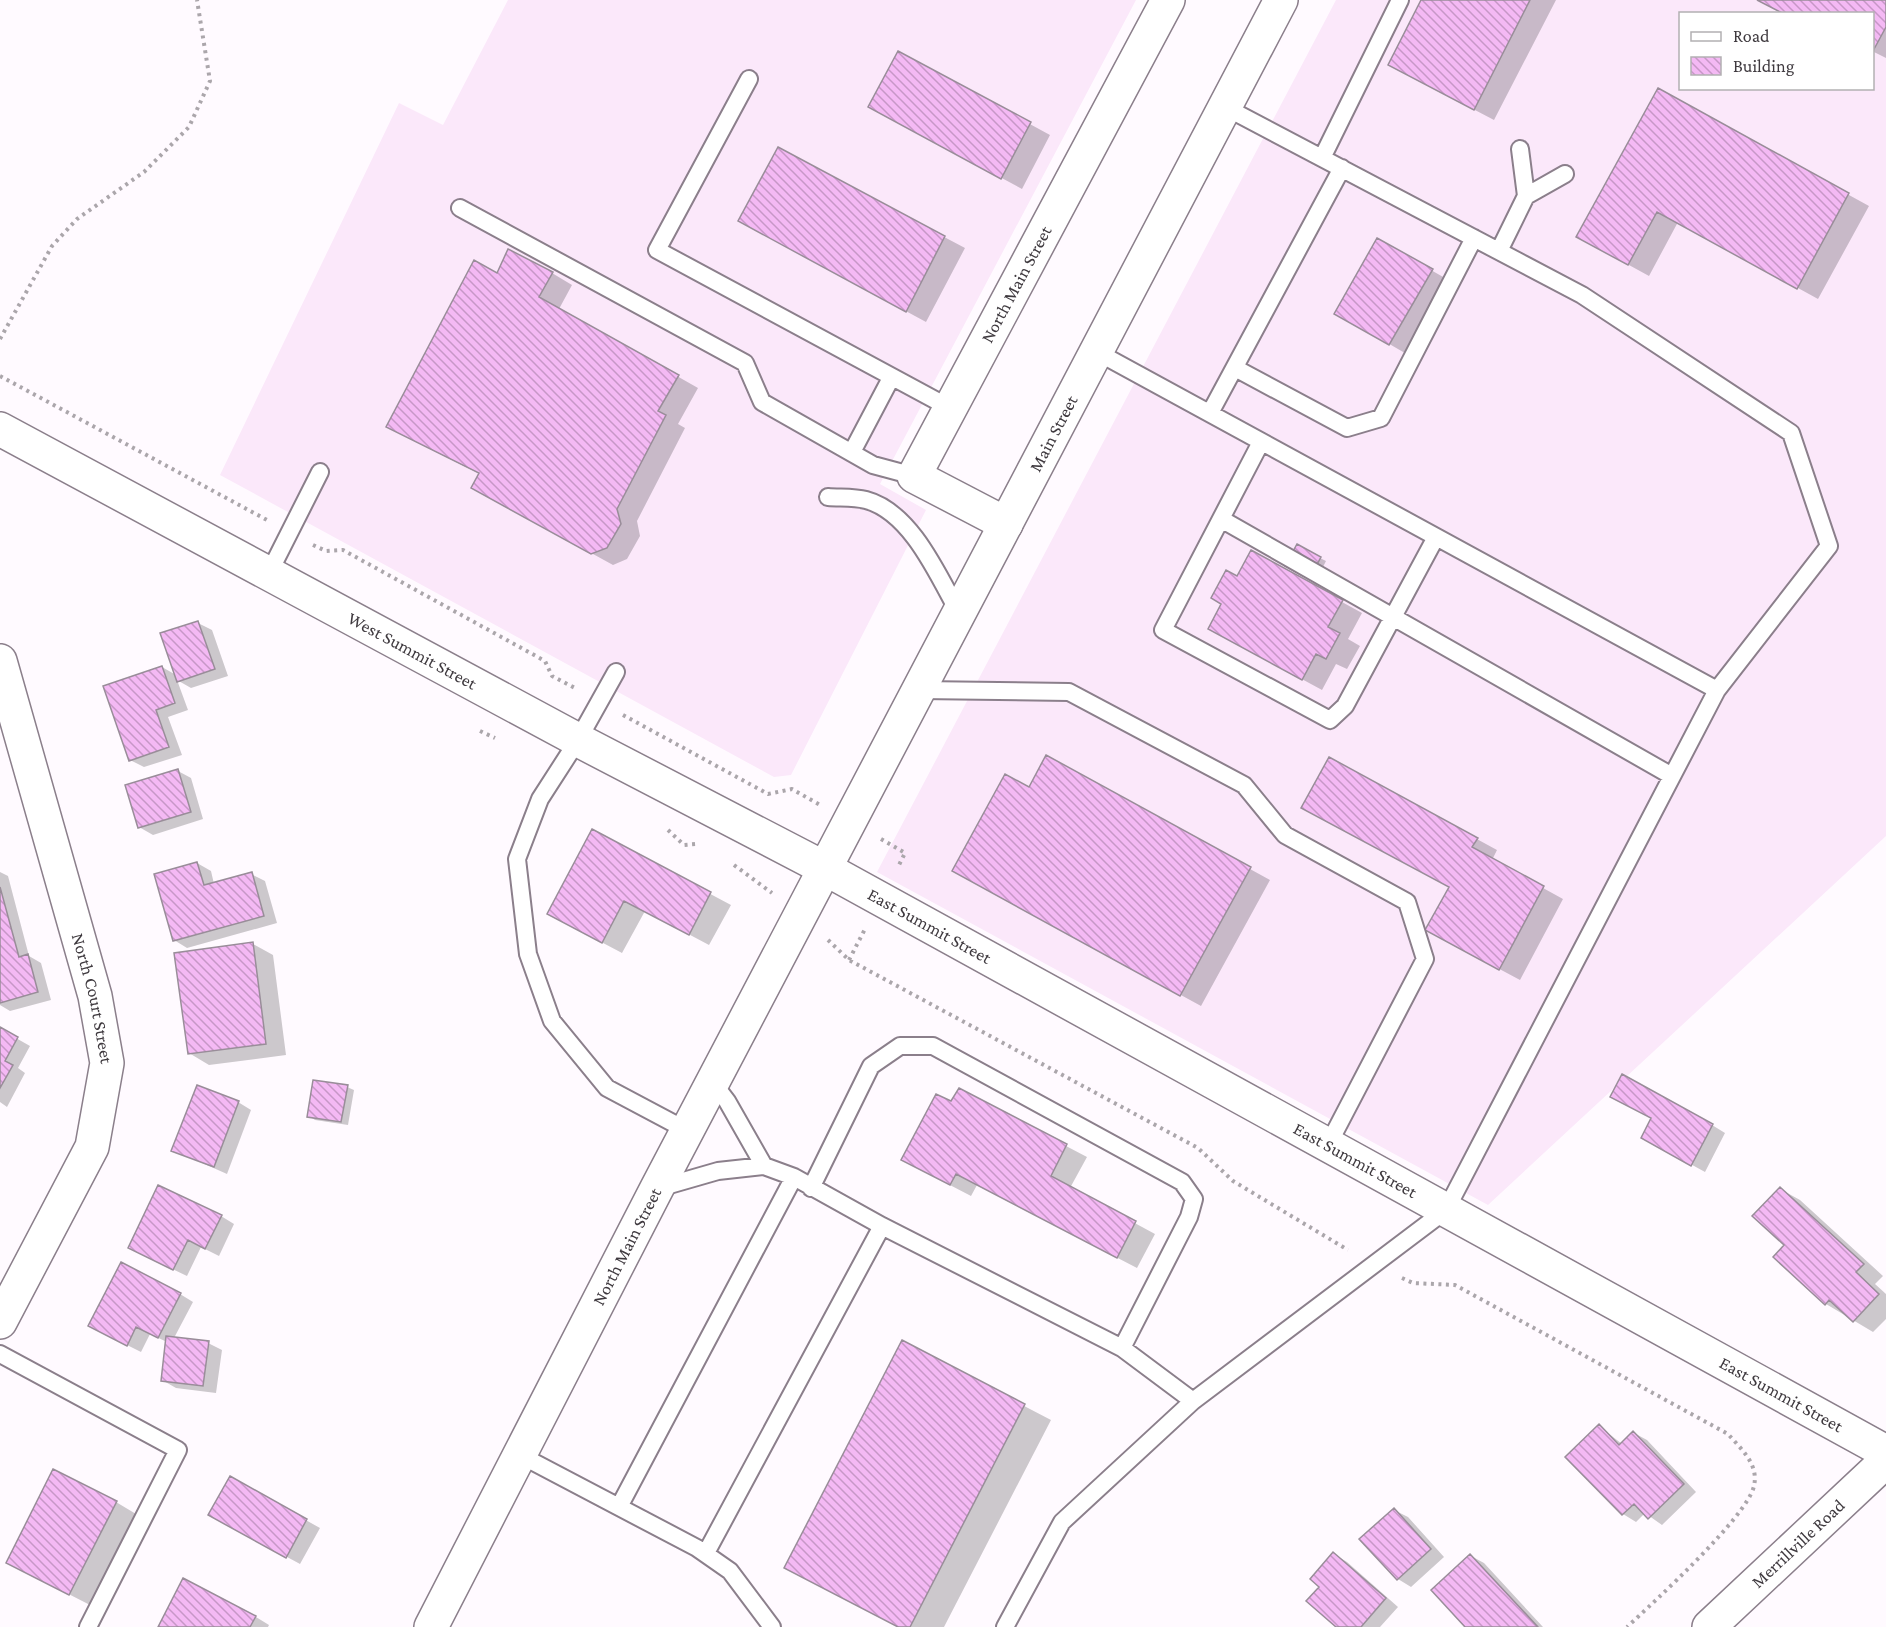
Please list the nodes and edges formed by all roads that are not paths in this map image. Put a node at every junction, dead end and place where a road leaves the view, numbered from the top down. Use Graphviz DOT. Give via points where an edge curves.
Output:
graph roads {
  1 [pos="1168,0"];
  2 [pos="1281,0"];
  3 [pos="1400,0"];
  4 [pos="749,79"];
  5 [pos="1225,106"];
  6 [pos="1520,149"];
  7 [pos="1322,158"];
  8 [pos="1342,168"];
  9 [pos="1565,174"];
  10 [pos="1526,196"];
  11 [pos="460,208"];
  12 [pos="1474,238"];
  13 [pos="1499,252"];
  14 [pos="1097,352"];
  15 [pos="1234,368"];
  16 [pos="891,378"];
  17 [pos="950,408"];
  18 [pos="1210,413"];
  19 [pos="0,429"];
  20 [pos="1261,442"];
  21 [pos="852,452"];
  22 [pos="320,472"];
  23 [pos="914,476"];
  24 [pos="828,497"];
  25 [pos="1221,519"];
  26 [pos="1006,524"];
  27 [pos="1436,537"];
  28 [pos="268,575"];
  29 [pos="959,613"];
  30 [pos="1393,617"];
  31 [pos="0,661"];
  32 [pos="616,672"];
  33 [pos="920,690"];
  34 [pos="1717,690"];
  35 [pos="578,740"];
  36 [pos="1672,776"];
  37 [pos="826,869"];
  38 [pos="714,1084"];
  39 [pos="688,1131"];
  40 [pos="1328,1145"];
  41 [pos="764,1166"];
  42 [pos="794,1177"];
  43 [pos="657,1188"];
  44 [pos="811,1188"];
  45 [pos="1446,1210"];
  46 [pos="882,1226"];
  47 [pos="0,1322"];
  48 [pos="1122,1348"];
  49 [pos="0,1354"];
  50 [pos="1193,1401"];
  51 [pos="1886,1452"];
  52 [pos="520,1455"];
  53 [pos="1886,1461"];
  54 [pos="620,1505"];
  55 [pos="706,1554"];
  56 [pos="88,1627"];
  57 [pos="431,1627"];
  58 [pos="772,1627"];
  59 [pos="1005,1627"];
  60 [pos="1709,1627"];
  1 -- 17 [label="street, North Main Street"];
  2 -- 5 [label="street, Main Street"];
  3 -- 7 [label="lane"];
  4 -- 16 [label="lane" via="657,250"];
  5 -- 7 [label="lane"];
  5 -- 14 [label="street, Main Street"];
  6 -- 10 [label="lane"];
  7 -- 8 [label="lane"];
  8 -- 12 [label="lane"];
  8 -- 15 [label="lane"];
  9 -- 10 [label="lane"];
  10 -- 13 [label="lane"];
  11 -- 21 [label="lane" via="744,363 762,402"];
  12 -- 13 [label="lane"];
  12 -- 15 [label="lane" via="1381,418 1347,428"];
  13 -- 34 [label="lane" via="1582,295 1791,434 1829,546"];
  14 -- 18 [label="lane"];
  14 -- 26 [label="street, Main Street"];
  15 -- 18 [label="lane"];
  16 -- 17 [label="lane"];
  16 -- 21 [label="lane"];
  17 -- 23 [label="street, North Main Street"];
  18 -- 20 [label="lane"];
  19 -- 28 [label="street, West Summit Street"];
  20 -- 25 [label="lane"];
  20 -- 27 [label="lane"];
  21 -- 23 [label="lane" via="873,465"];
  22 -- 28 [label="lane"];
  23 -- 26 [label="street"];
  24 -- 29 [label="lane" via="866,500 900,519 921,546"];
  25 -- 30 [label="lane"];
  25 -- 30 [label="lane" via="1163,630 1330,720 1345,706"];
  26 -- 29 [label="street, Main Street"];
  27 -- 30 [label="lane"];
  27 -- 34 [label="lane"];
  28 -- 35 [label="street, West Summit Street"];
  29 -- 33 [label="street, Main Street"];
  30 -- 36 [label="lane"];
  31 -- 47 [label="street, North Court Street" via="95,996 107,1064 92,1147"];
  32 -- 35 [label="lane"];
  33 -- 37 [label="street, Main Street"];
  33 -- 40 [label="lane" via="1069,692 1244,785 1285,835 1407,902 1425,959"];
  34 -- 36 [label="lane"];
  35 -- 37 [label="street, West Summit Street"];
  35 -- 39 [label="lane" via="540,799 518,859 528,954 552,1021 606,1088"];
  36 -- 45 [label="lane"];
  37 -- 38 [label="street, North Main Street"];
  37 -- 40 [label="street, East Summit Street"];
  38 -- 39 [label="street, North Main Street"];
  38 -- 41 [label="lane"];
  39 -- 43 [label="street, North Main Street"];
  40 -- 45 [label="street, East Summit Street"];
  41 -- 42 [label="lane"];
  41 -- 43 [label="lane" via="708,1174"];
  42 -- 44 [label="lane"];
  42 -- 54 [label="lane"];
  43 -- 52 [label="street, North Main Street"];
  44 -- 46 [label="lane"];
  44 -- 48 [label="lane" via="871,1066 900,1046 933,1046 1182,1182 1194,1199 1190,1217"];
  45 -- 50 [label="lane"];
  45 -- 51 [label="street, East Summit Street"];
  46 -- 48 [label="lane"];
  46 -- 55 [label="lane"];
  48 -- 50 [label="lane"];
  49 -- 56 [label="lane" via="178,1450"];
  50 -- 59 [label="lane" via="1062,1522"];
  52 -- 54 [label="lane"];
  52 -- 57 [label="street, North Main Street"];
  53 -- 60 [label="street, Merrillville Road"];
  54 -- 55 [label="lane"];
  55 -- 58 [label="lane" via="730,1571"];
}
